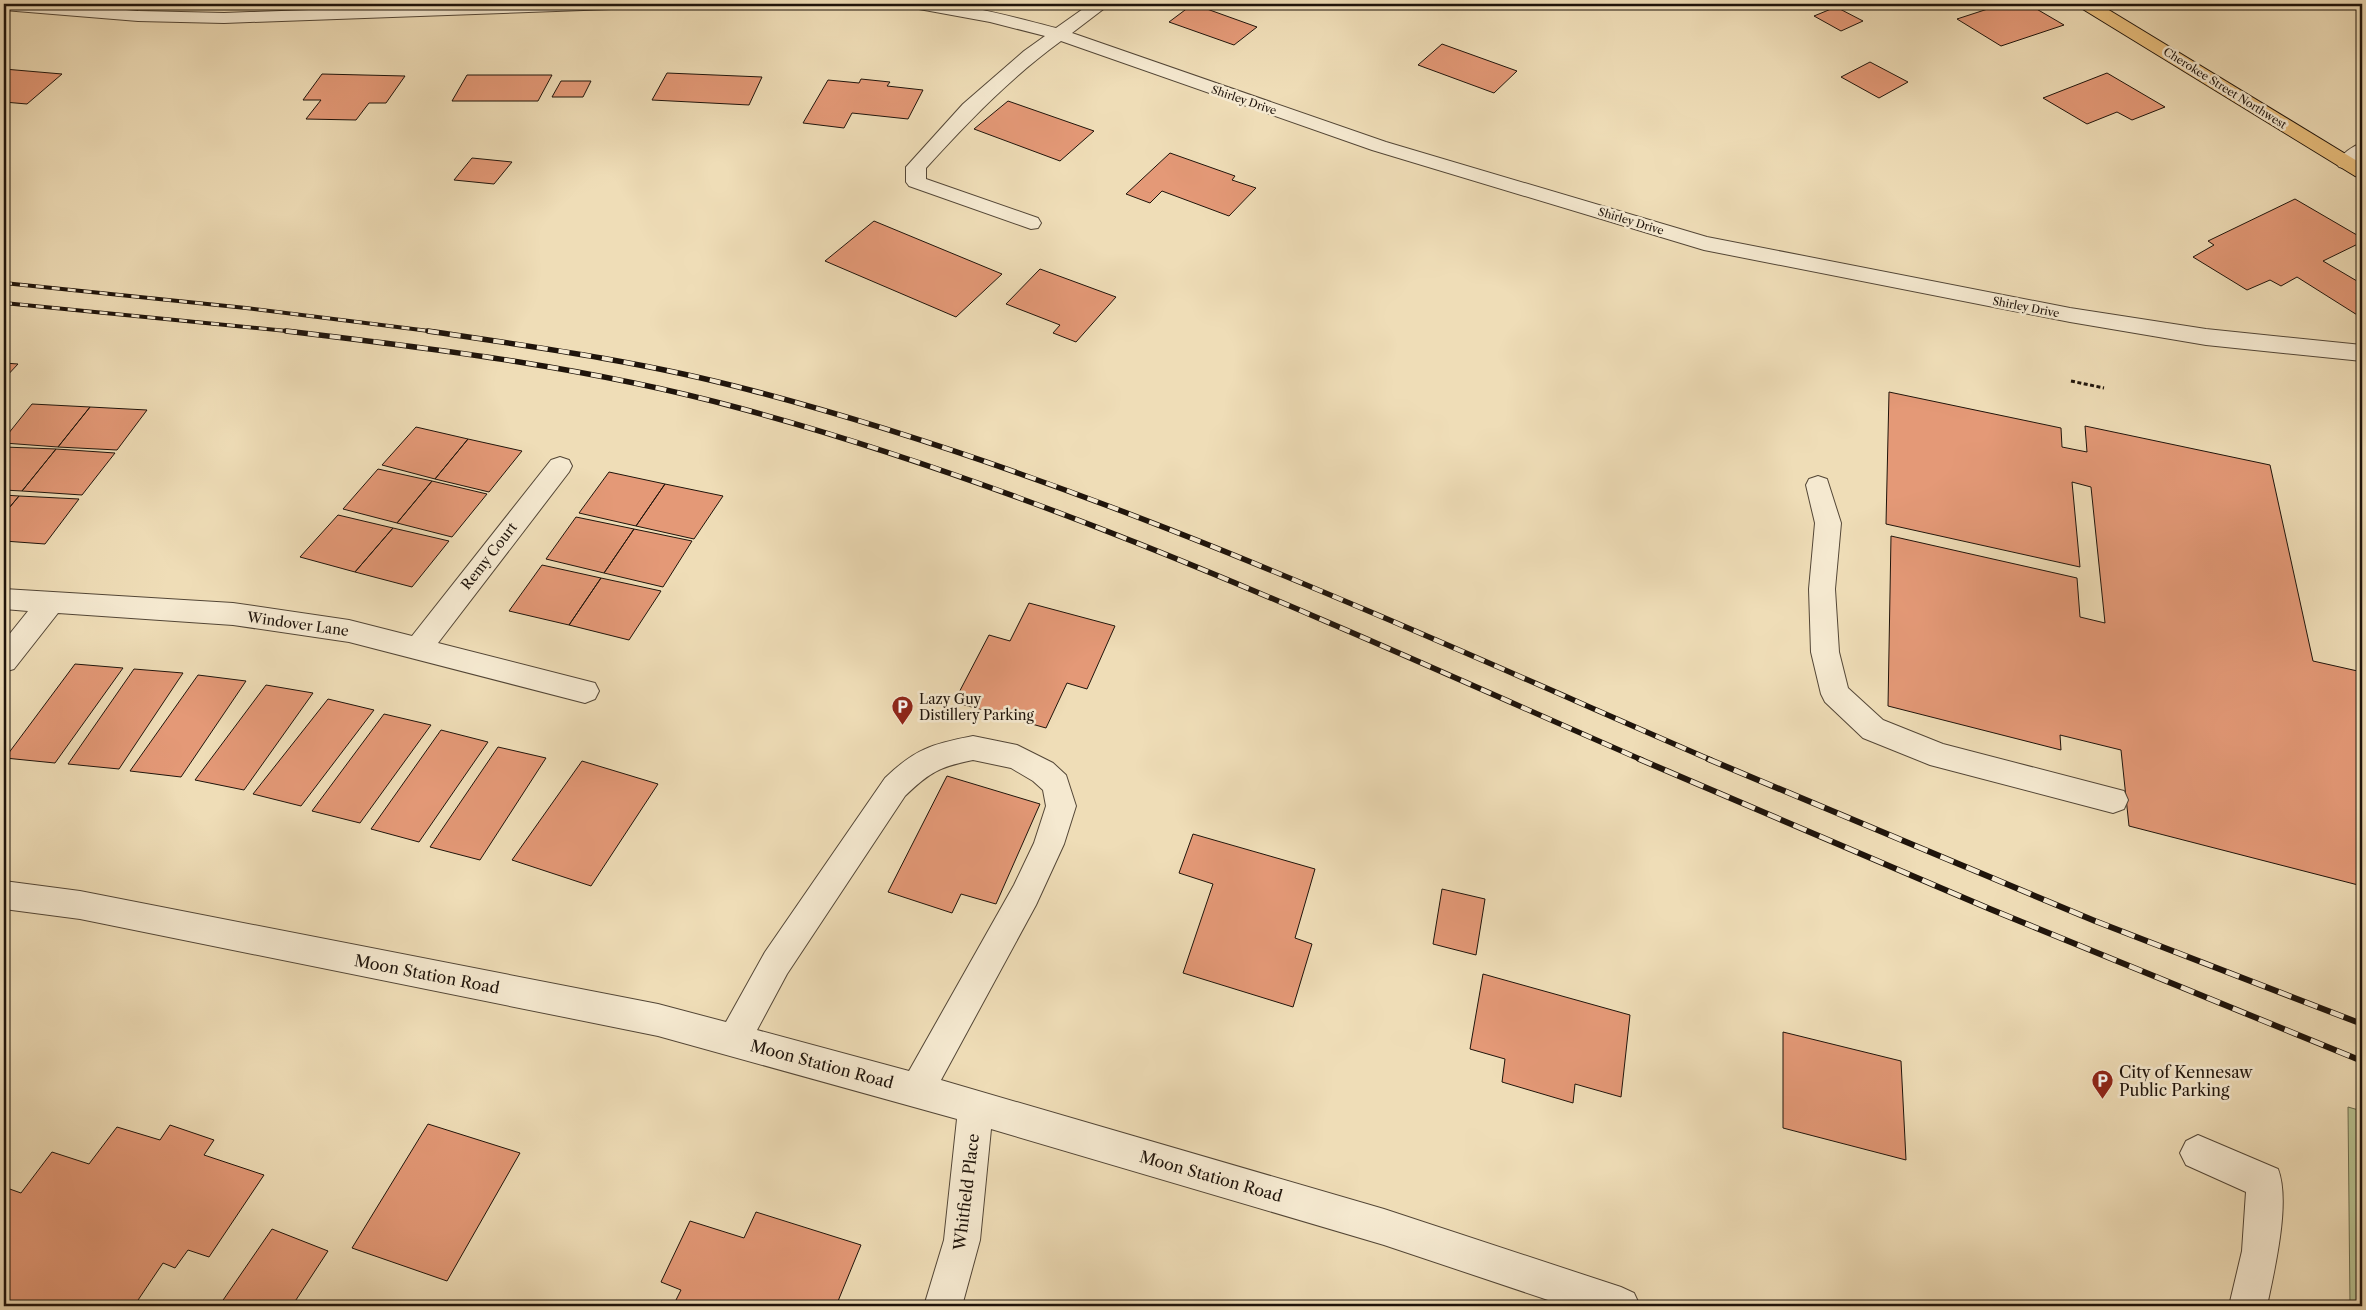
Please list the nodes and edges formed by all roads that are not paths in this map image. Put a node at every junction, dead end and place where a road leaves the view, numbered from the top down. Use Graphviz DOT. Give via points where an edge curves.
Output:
graph roads {
  1 [pos="611,4"];
  2 [pos="920,4"];
  3 [pos="1101,4"];
  4 [pos="2087,4"];
  5 [pos="4,5"];
  6 [pos="487,6"];
  7 [pos="1058,34"];
  8 [pos="2362,149"];
  9 [pos="2354,168"];
  10 [pos="1031,223"];
  11 [pos="2362,353"];
  12 [pos="560,466"];
  13 [pos="1818,485"];
  14 [pos="4,599"];
  15 [pos="52,602"];
  16 [pos="419,647"];
  17 [pos="4,661"];
  18 [pos="584,690"];
  19 [pos="2113,800"];
  20 [pos="4,895"];
  21 [pos="734,1040"];
  22 [pos="917,1090"];
  23 [pos="976,1107"];
  24 [pos="2198,1153"];
  25 [pos="943,1306"];
  26 [pos="1621,1306"];
  27 [pos="2248,1306"];
  1 -- 6 [label="street"];
  2 -- 7 [label="street, Shirley Drive"];
  3 -- 7 [label="street"];
  4 -- 9 [label="main road, Cherokee Street Northwest"];
  5 -- 6 [label="street" via="128,15 224,18"];
  7 -- 10 [label="street" via="970,108 916,167 916,182"];
  7 -- 11 [label="street, Shirley Drive" via="1379,146 1704,250 1826,274 2206,337"];
  8 -- 9 [label="street"];
  12 -- 16 [label="street, Remy Court"];
  13 -- 19 [label="street" via="1828,523 1822,589 1825,652 1835,694 1873,729 1940,756"];
  14 -- 15 [label="street, Windover Lane"];
  15 -- 16 [label="street, Windover Lane" via="233,614 349,630"];
  15 -- 17 [label="street"];
  16 -- 18 [label="street, Windover Lane"];
  20 -- 21 [label="street, Moon Station Road" via="80,905 658,1020"];
  21 -- 22 [label="street, Moon Station Road"];
  21 -- 22 [label="street" via="776,962 895,787 917,766 944,754 973,748 1017,757 1056,784 1061,806 1049,844 1025,895"];
  22 -- 23 [label="street, Moon Station Road"];
  23 -- 25 [label="street, Whitfield Place" via="962,1240"];
  23 -- 26 [label="street, Moon Station Road" via="1384,1227"];
  24 -- 27 [label="street" via="2265,1182 2260,1251"];
}
